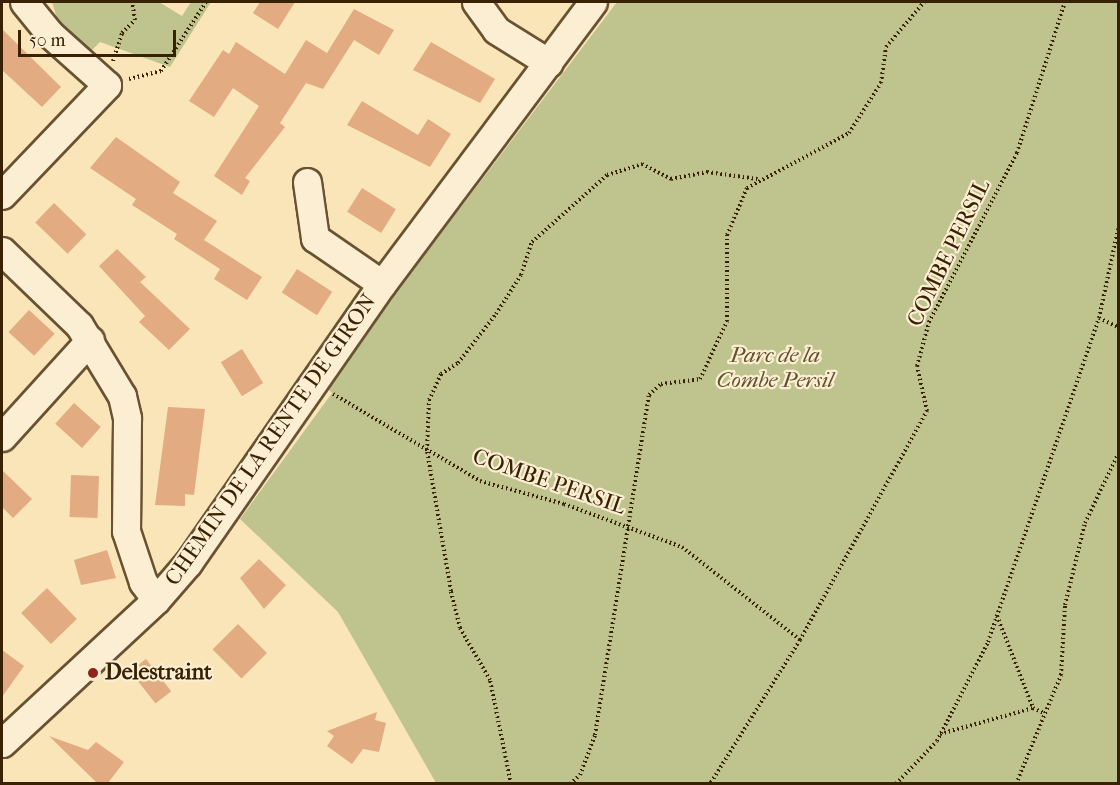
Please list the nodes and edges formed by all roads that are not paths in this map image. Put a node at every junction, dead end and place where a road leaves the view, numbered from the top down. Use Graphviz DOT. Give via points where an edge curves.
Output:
graph roads {
  1 [pos="24,2"];
  2 [pos="476,2"];
  3 [pos="593,2"];
  4 [pos="549,63"];
  5 [pos="307,182"];
  6 [pos="2,195"];
  7 [pos="2,252"];
  8 [pos="382,284"];
  9 [pos="90,340"];
  10 [pos="2,437"];
  11 [pos="156,600"];
  12 [pos="2,744"];
  1 -- 6 [label="street" via="50,34 107,85"];
  2 -- 4 [label="street" via="496,30"];
  3 -- 4 [label="street, CHEMIN DE LA RENTE DE GIRON"];
  4 -- 8 [label="street, CHEMIN DE LA RENTE DE GIRON"];
  5 -- 8 [label="street, CHEMIN DE LA RENTE DE GIRON" via="315,238"];
  7 -- 9 [label="street"];
  8 -- 11 [label="street, CHEMIN DE LA RENTE DE GIRON" via="188,563"];
  9 -- 10 [label="street"];
  9 -- 11 [label="street" via="126,405 124,517 138,570"];
  11 -- 12 [label="street, CHEMIN DE LA RENTE DE GIRON"];
}
